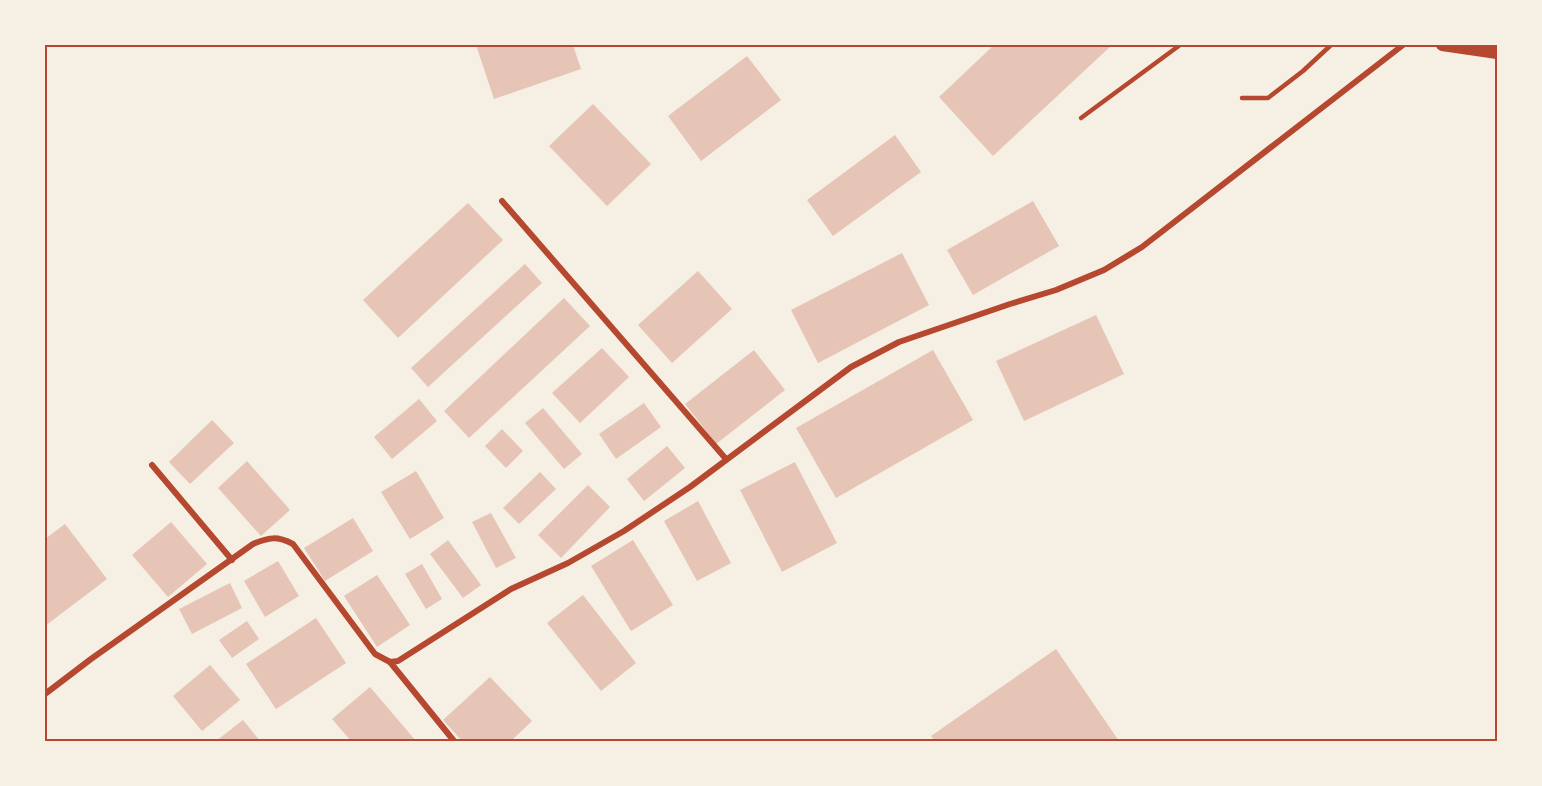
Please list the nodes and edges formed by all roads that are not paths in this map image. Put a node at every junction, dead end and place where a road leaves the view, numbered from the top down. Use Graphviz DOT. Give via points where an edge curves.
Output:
graph roads {
  1 [pos="1180,45"];
  2 [pos="1331,45"];
  3 [pos="1403,45"];
  4 [pos="1442,45"];
  5 [pos="1497,53"];
  6 [pos="1242,98"];
  7 [pos="1081,118"];
  8 [pos="502,201"];
  9 [pos="726,459"];
  10 [pos="152,465"];
  11 [pos="232,560"];
  12 [pos="390,662"];
  13 [pos="45,694"];
  14 [pos="454,741"];
  1 -- 7 [label="lane"];
  2 -- 6 [label="lane" via="1268,98"];
  3 -- 9 [label="street" via="1142,247 1104,270 1056,290 899,342 851,367"];
  4 -- 5 [label="main road"];
  8 -- 9 [label="street"];
  9 -- 12 [label="street" via="624,531 511,589 398,661"];
  10 -- 11 [label="street"];
  11 -- 12 [label="street" via="267,538 281,538 293,544 375,654"];
  11 -- 13 [label="street"];
  12 -- 14 [label="street"];
}
